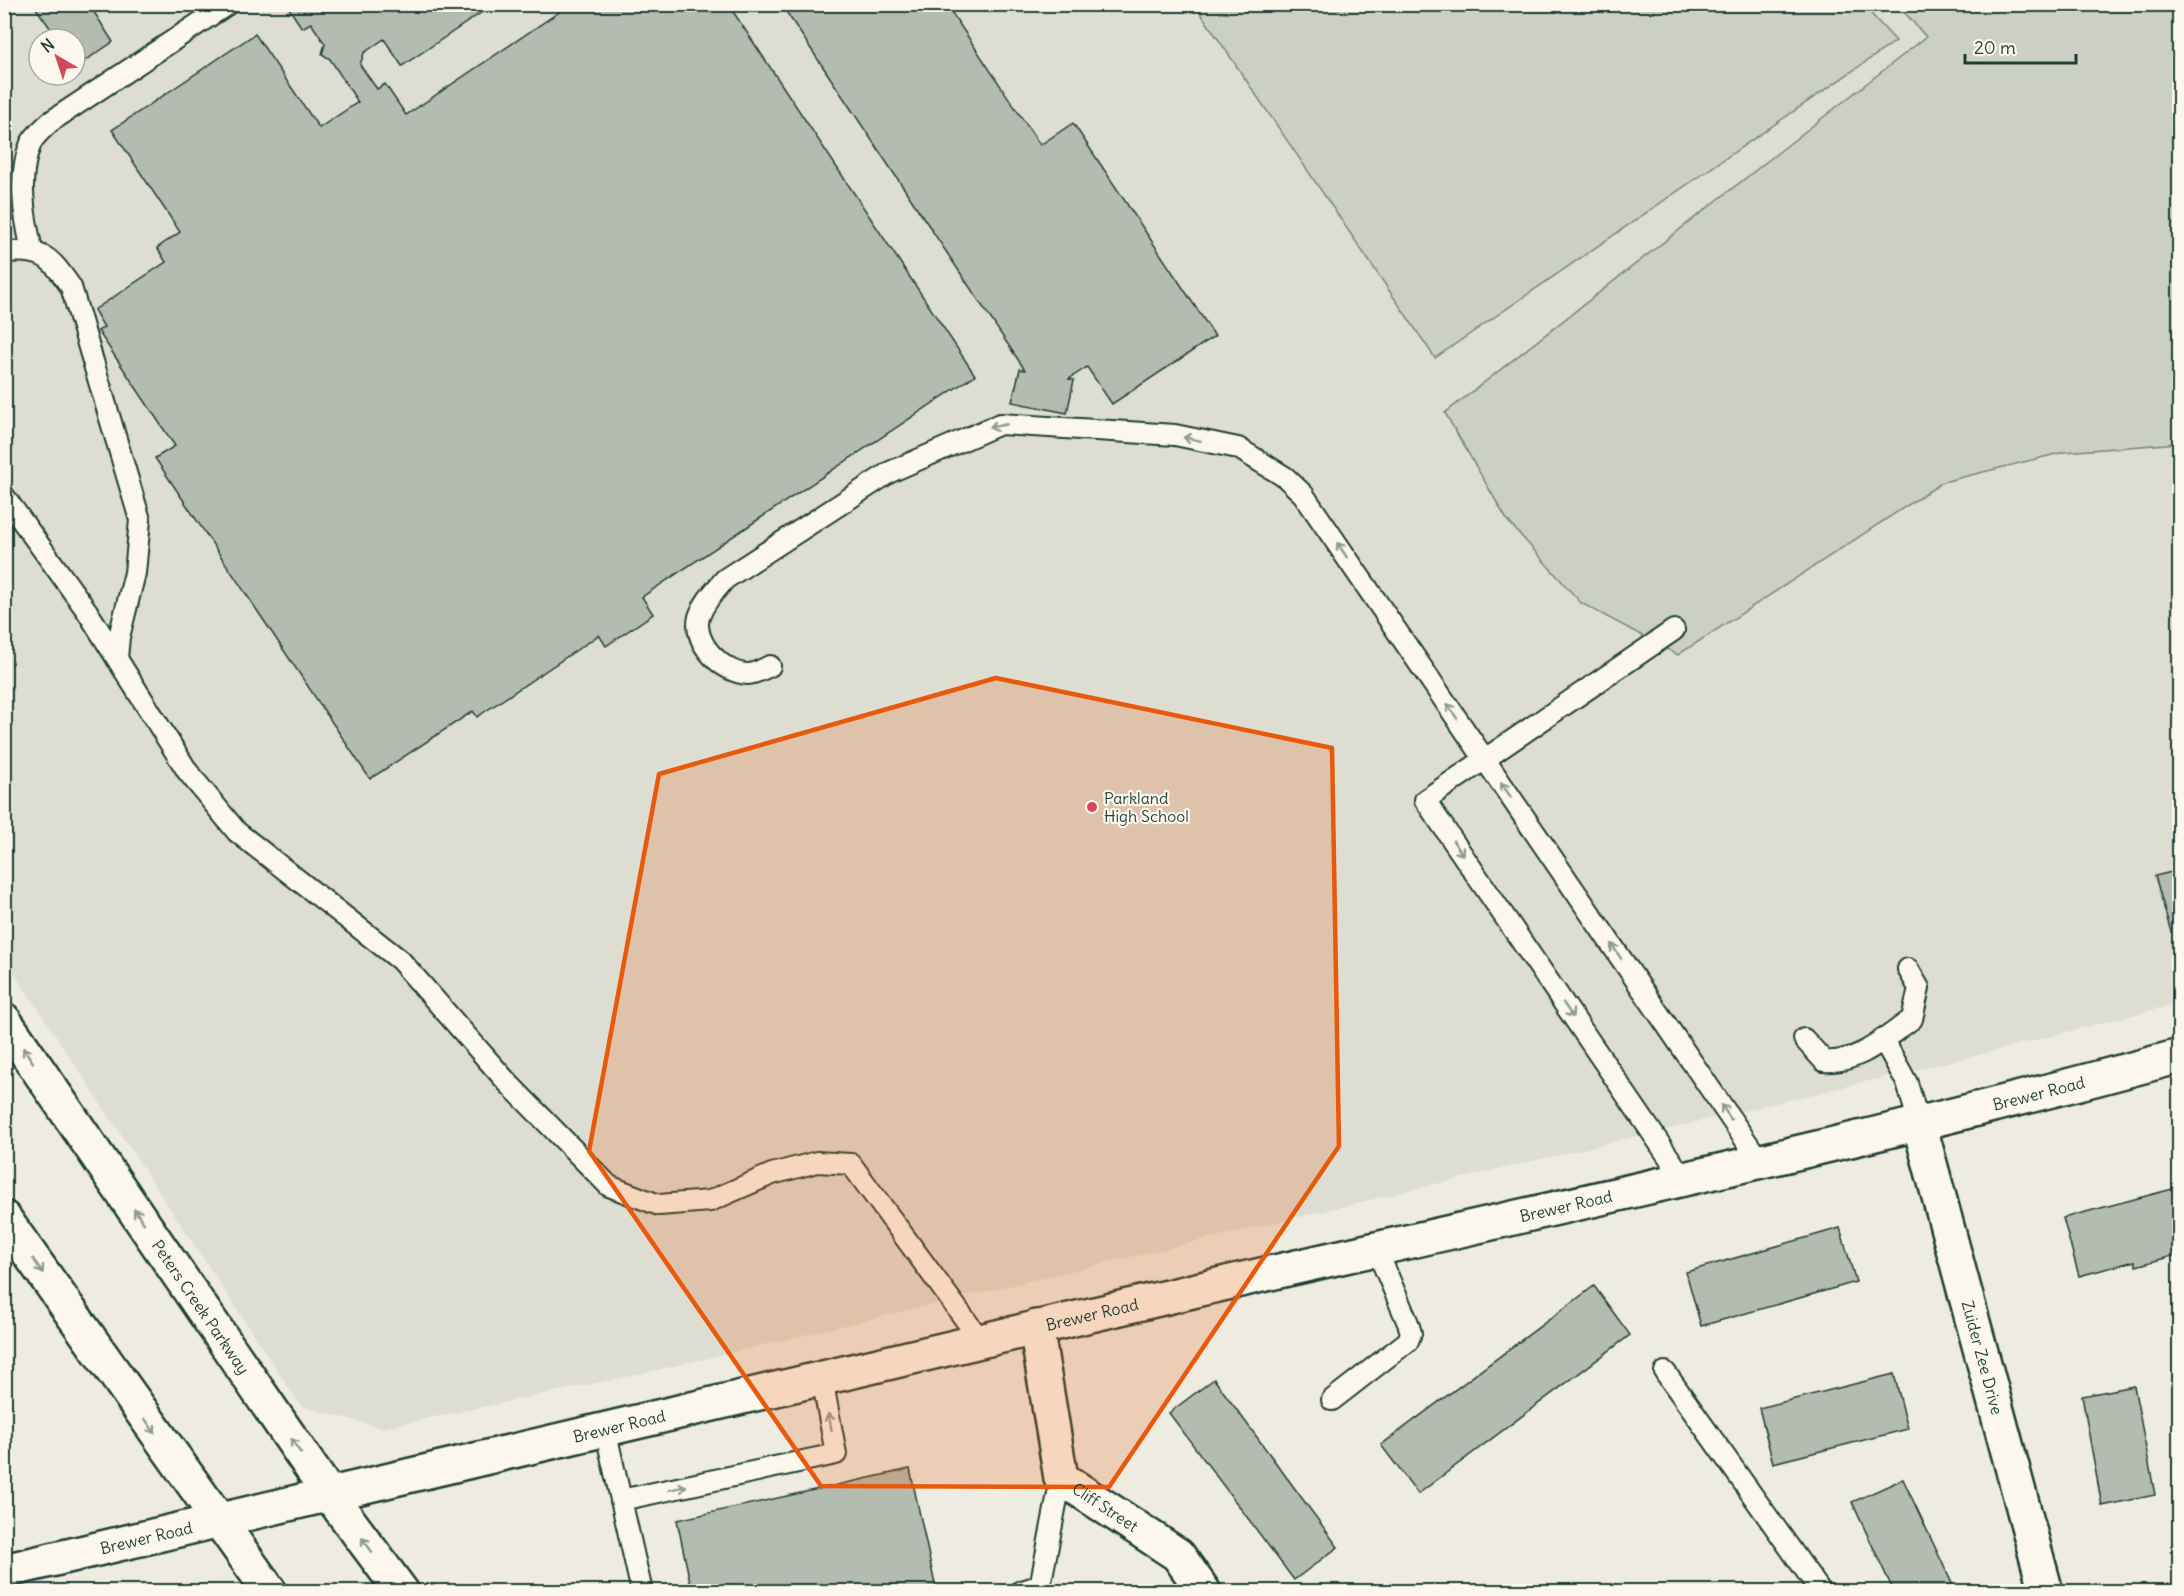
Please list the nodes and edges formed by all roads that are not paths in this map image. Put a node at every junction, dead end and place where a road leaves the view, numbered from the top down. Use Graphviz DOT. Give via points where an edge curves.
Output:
graph roads {
  1 [pos="228,4"];
  2 [pos="32,250"];
  3 [pos="4,252"];
  4 [pos="4,496"];
  5 [pos="1674,630"];
  6 [pos="117,658"];
  7 [pos="770,666"];
  8 [pos="1485,760"];
  9 [pos="1908,969"];
  10 [pos="4,1020"];
  11 [pos="1804,1039"];
  12 [pos="1883,1039"];
  13 [pos="2180,1056"];
  14 [pos="1919,1123"];
  15 [pos="1760,1160"];
  16 [pos="1683,1178"];
  17 [pos="4,1218"];
  18 [pos="1376,1248"];
  19 [pos="1036,1327"];
  20 [pos="981,1341"];
  21 [pos="1665,1372"];
  22 [pos="822,1378"];
  23 [pos="1332,1400"];
  24 [pos="605,1429"];
  25 [pos="1061,1478"];
  26 [pos="329,1494"];
  27 [pos="621,1500"];
  28 [pos="218,1522"];
  29 [pos="4,1571"];
  30 [pos="1038,1589"];
  31 [pos="270,1592"];
  32 [pos="402,1592"];
  33 [pos="642,1592"];
  34 [pos="1019,1592"];
  35 [pos="1204,1592"];
  36 [pos="1821,1592"];
  37 [pos="2046,1592"];
  1 -- 2 [label="lane" via="50,122 32,141 24,170 24,214"];
  2 -- 3 [label="lane"];
  2 -- 6 [label="lane" via="53,262 71,287 140,520 135,573"];
  4 -- 6 [label="lane"];
  5 -- 8 [label="lane"];
  6 -- 20 [label="lane" via="188,772 237,832 400,960 507,1082 609,1186 658,1205 710,1201 772,1174 805,1165 850,1164"];
  8 -- 7 [label="lane, one-way" via="1303,494 1286,477 1238,448 1175,435 1000,424 890,472 725,579 707,601 698,619 702,640 716,660 733,672 751,675"];
  15 -- 8 [label="lane, one-way"];
  8 -- 16 [label="lane, one-way" via="1425,800"];
  9 -- 12 [label="lane" via="1919,988 1912,1019"];
  26 -- 10 [label="street, Peters Creek Parkway, one-way"];
  11 -- 12 [label="lane" via="1824,1060 1837,1062 1853,1059"];
  12 -- 14 [label="lane" via="1907,1083"];
  13 -- 14 [label="street, Brewer Road"];
  14 -- 15 [label="street, Brewer Road"];
  14 -- 37 [label="street, Zuider Zee Drive"];
  15 -- 16 [label="street, Brewer Road"];
  16 -- 18 [label="street, Brewer Road"];
  17 -- 28 [label="street, one-way"];
  18 -- 19 [label="street, Brewer Road"];
  18 -- 23 [label="lane" via="1411,1333 1408,1341"];
  19 -- 20 [label="street, Brewer Road"];
  19 -- 25 [label="street, Cliff Street"];
  20 -- 22 [label="street, Brewer Road"];
  21 -- 36 [label="lane"];
  22 -- 24 [label="street, Brewer Road"];
  27 -- 22 [label="lane, one-way" via="836,1454"];
  24 -- 26 [label="street, Brewer Road"];
  24 -- 27 [label="lane"];
  25 -- 30 [label="lane"];
  25 -- 35 [label="street, Cliff Street" via="1178,1555"];
  26 -- 28 [label="street, Brewer Road"];
  32 -- 26 [label="street, Peters Creek Parkway, one-way"];
  27 -- 33 [label="lane"];
  28 -- 29 [label="street, Brewer Road"];
  28 -- 31 [label="street"];
  30 -- 34 [label="lane"];
}
